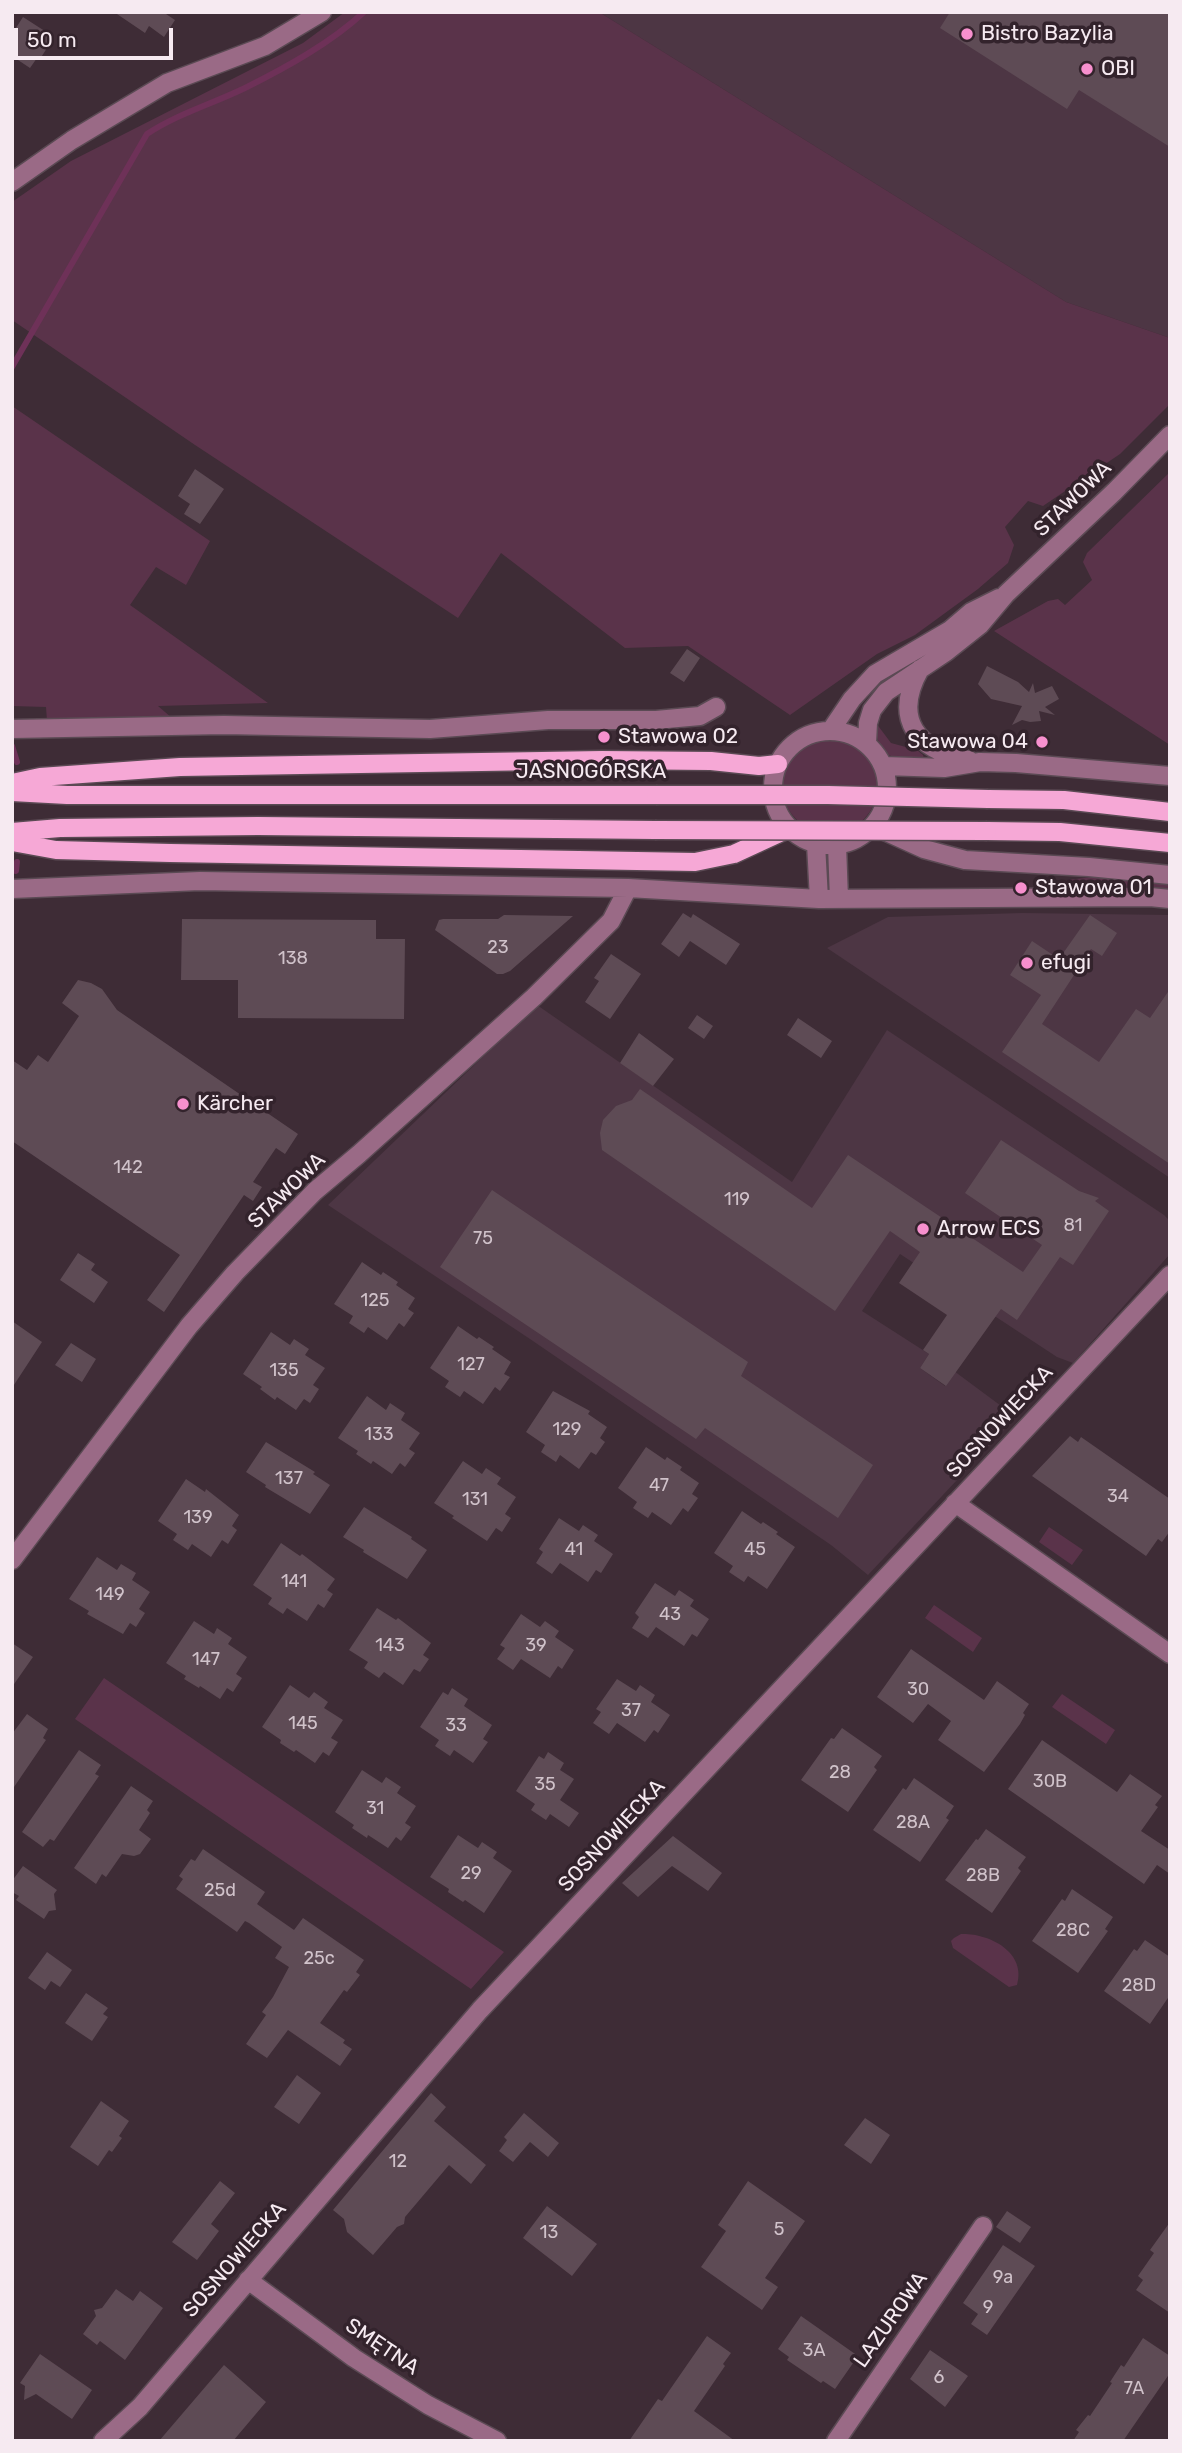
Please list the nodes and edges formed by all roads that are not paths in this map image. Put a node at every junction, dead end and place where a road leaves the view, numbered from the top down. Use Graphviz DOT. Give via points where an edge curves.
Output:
graph roads {
  1 [pos="322,12"];
  2 [pos="12,183"];
  3 [pos="1170,435"];
  4 [pos="1006,594"];
  5 [pos="920,669"];
  6 [pos="716,707"];
  7 [pos="12,729"];
  8 [pos="831,730"];
  9 [pos="867,743"];
  10 [pos="980,762"];
  11 [pos="778,764"];
  12 [pos="884,766"];
  13 [pos="1170,776"];
  14 [pos="12,783"];
  15 [pos="12,792"];
  16 [pos="1170,812"];
  17 [pos="874,825"];
  18 [pos="789,828"];
  19 [pos="12,832"];
  20 [pos="12,842"];
  21 [pos="1170,843"];
  22 [pos="817,844"];
  23 [pos="837,845"];
  24 [pos="1170,876"];
  25 [pos="628,888"];
  26 [pos="12,889"];
  27 [pos="819,899"];
  28 [pos="839,899"];
  29 [pos="1170,899"];
  30 [pos="1170,1275"];
  31 [pos="955,1503"];
  32 [pos="12,1560"];
  33 [pos="1170,1654"];
  34 [pos="983,2226"];
  35 [pos="248,2280"];
  36 [pos="103,2441"];
  37 [pos="497,2441"];
  38 [pos="836,2441"];
  1 -- 2 [label="street" via="265,46 167,83 72,140"];
  3 -- 4 [label="street, STAWOWA"];
  4 -- 5 [label="street, STAWOWA" via="980,625"];
  4 -- 8 [label="street, STAWOWA" via="875,674"];
  5 -- 9 [label="street, STAWOWA" via="886,692 872,710"];
  5 -- 10 [label="street" via="909,695 915,730 941,754"];
  6 -- 7 [label="street" via="700,716 656,720 548,720 430,729 224,725"];
  8 -- 9 [label="street"];
  8 -- 11 [label="street" via="815,732 789,746"];
  9 -- 12 [label="street"];
  10 -- 12 [label="street" via="944,768"];
  10 -- 13 [label="street"];
  11 -- 14 [label="main road" via="603,760 180,767"];
  11 -- 18 [label="street" via="773,798"];
  12 -- 17 [label="street" via="887,797"];
  15 -- 16 [label="main road, JASNOGÓRSKA, bridge" via="828,795 1064,800"];
  17 -- 23 [label="street"];
  17 -- 24 [label="street" via="924,849 965,860"];
  18 -- 20 [label="main road" via="734,854 695,862 120,852 57,850"];
  18 -- 22 [label="street"];
  19 -- 21 [label="main road, bridge" via="258,826 987,831 1060,832"];
  22 -- 23 [label="street"];
  22 -- 27 [label="street"];
  23 -- 28 [label="street"];
  25 -- 26 [label="street" via="200,881"];
  25 -- 27 [label="street"];
  25 -- 32 [label="street, STAWOWA" via="611,921 534,997 316,1191 235,1273 189,1326"];
  27 -- 28 [label="street"];
  28 -- 29 [label="street"];
  30 -- 31 [label="street, SOSNOWIECKA"];
  31 -- 33 [label="street"];
  31 -- 35 [label="street, SOSNOWIECKA" via="480,2010"];
  34 -- 38 [label="street, LAZUROWA"];
  35 -- 36 [label="street, SOSNOWIECKA" via="140,2407"];
  35 -- 37 [label="street, SMĘTNA" via="354,2358 428,2405"];
}
